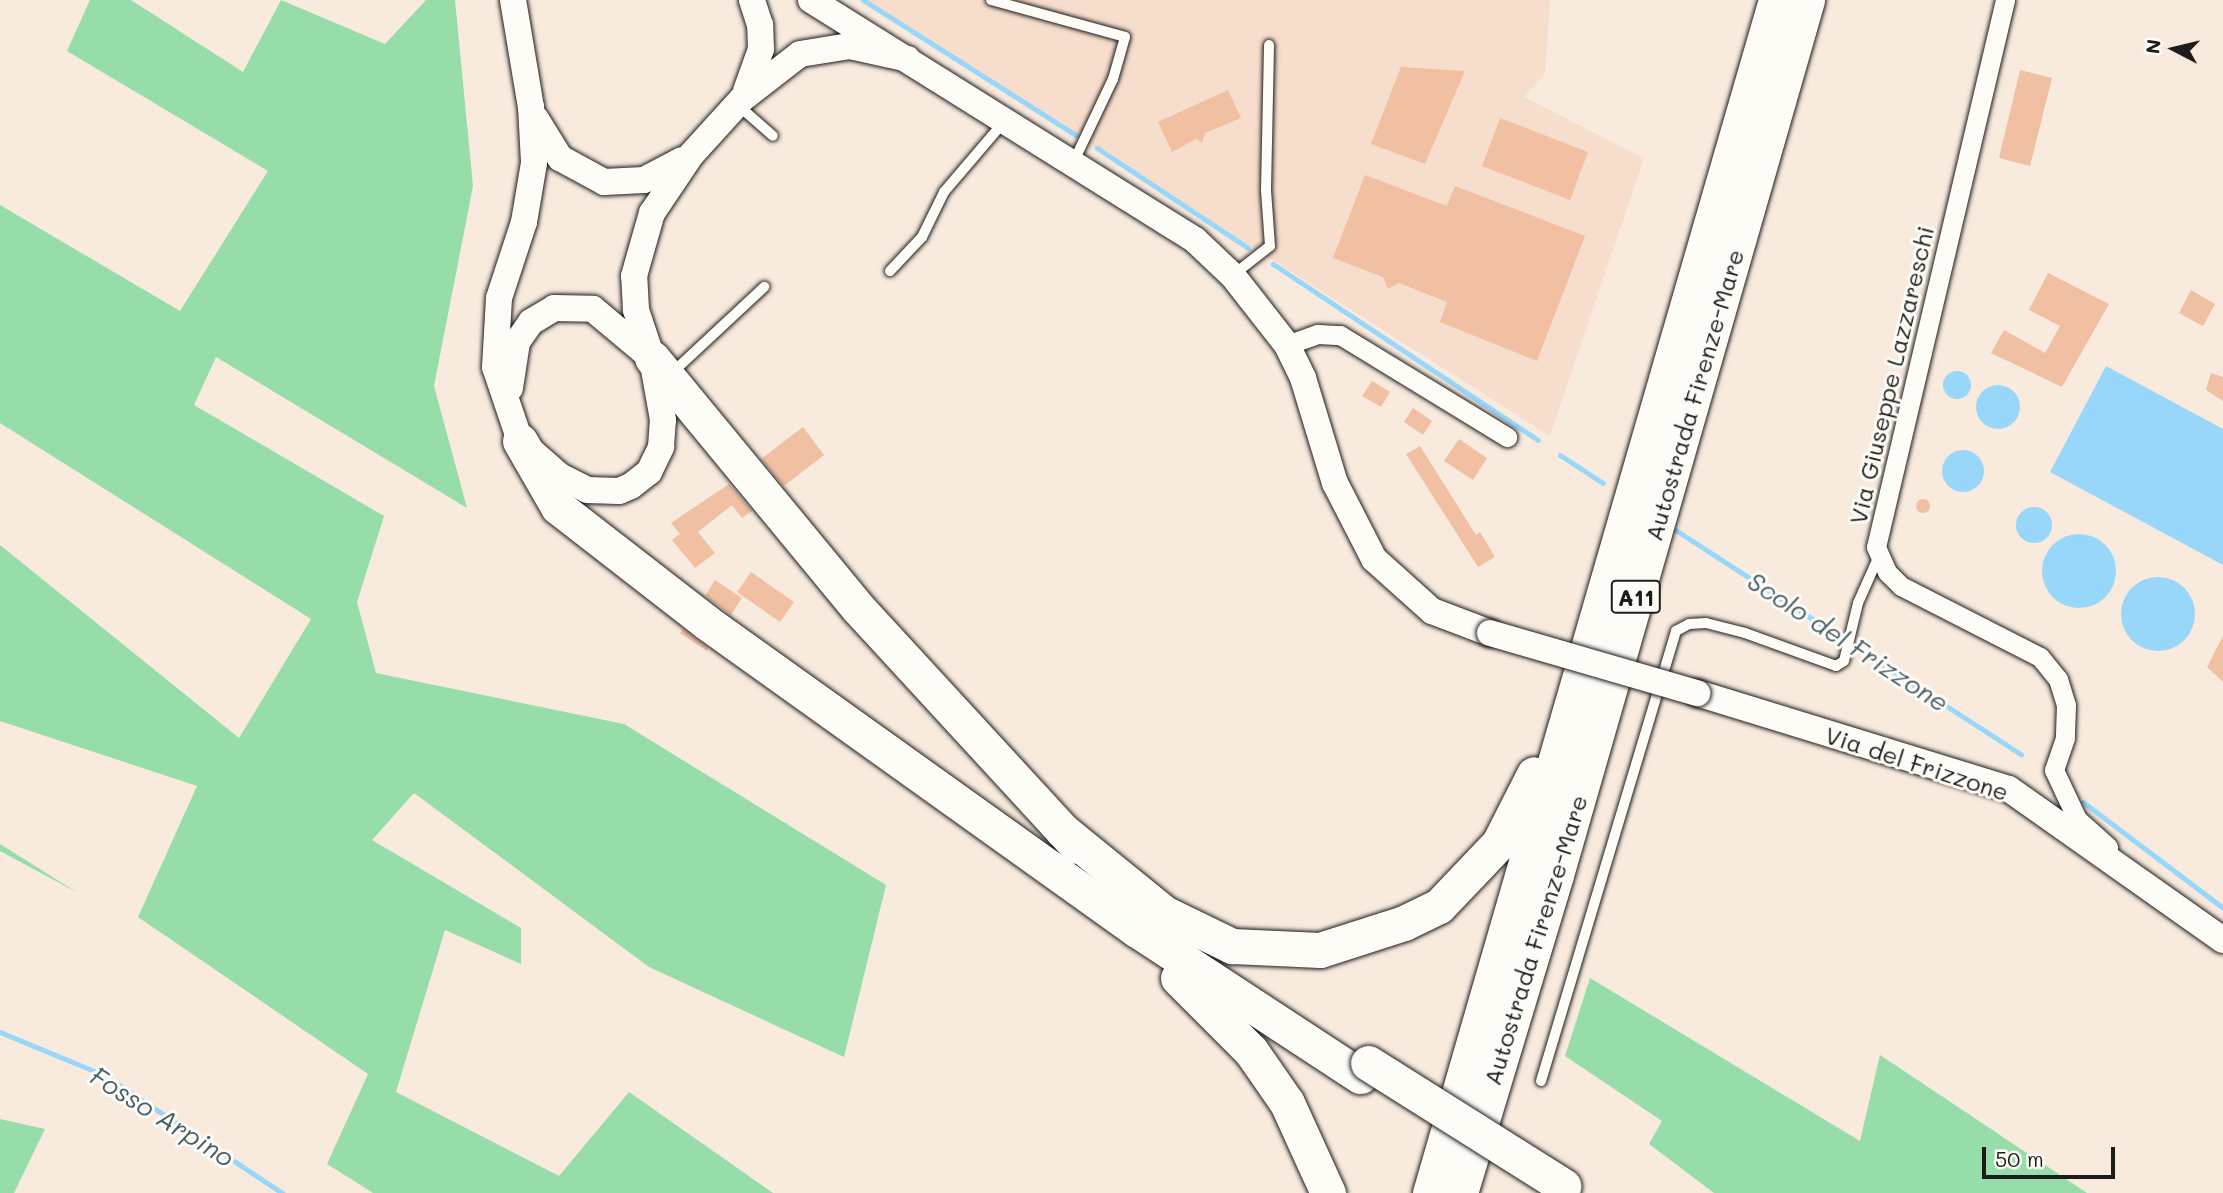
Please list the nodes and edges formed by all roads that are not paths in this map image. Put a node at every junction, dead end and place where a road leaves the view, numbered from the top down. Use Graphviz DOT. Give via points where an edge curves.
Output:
graph roads {
  1 [pos="752,0"];
  2 [pos="811,0"];
  3 [pos="991,0"];
  4 [pos="1776,0"];
  5 [pos="1807,0"];
  6 [pos="2005,0"];
  7 [pos="516,7"];
  8 [pos="1269,45"];
  9 [pos="908,60"];
  10 [pos="739,102"];
  11 [pos="531,107"];
  12 [pos="1006,120"];
  13 [pos="773,136"];
  14 [pos="691,155"];
  15 [pos="1074,162"];
  16 [pos="1702,259"];
  17 [pos="890,271"];
  18 [pos="1233,276"];
  19 [pos="764,287"];
  20 [pos="1287,345"];
  21 [pos="659,368"];
  22 [pos="518,435"];
  23 [pos="1507,437"];
  24 [pos="1878,558"];
  25 [pos="1062,830"];
  26 [pos="1012,838"];
  27 [pos="1556,875"];
  28 [pos="2145,881"];
  29 [pos="2223,940"];
  30 [pos="1364,1069"];
  31 [pos="1541,1081"];
  32 [pos="1561,1191"];
  33 [pos="1328,1193"];
  34 [pos="1430,1193"];
  35 [pos="1460,1193"];
  36 [pos="1480,1193"];
  1 -- 10 [label="street" via="761,49"];
  2 -- 9 [label="street"];
  3 -- 15 [label="lane" via="1125,37 1113,79"];
  4 -- 16 [label="highway, Autostrada Firenze-Mare / A11"];
  5 -- 27 [label="highway, Autostrada Firenze-Mare / A11"];
  6 -- 24 [label="street, Via Giuseppe Lazzareschi" via="1884,504"];
  7 -- 11 [label="street"];
  8 -- 18 [label="lane" via="1266,190 1270,246"];
  9 -- 10 [label="street" via="870,47 820,48 783,63"];
  9 -- 12 [label="street, Via del Frizzone"];
  10 -- 13 [label="lane"];
  10 -- 14 [label="street"];
  11 -- 14 [label="street" via="560,158 595,180 633,183"];
  11 -- 22 [label="street" via="531,186 499,298 493,348"];
  12 -- 15 [label="street, Via del Frizzone"];
  12 -- 17 [label="lane" via="944,192 922,237"];
  14 -- 21 [label="street" via="652,213 636,261 636,310"];
  15 -- 18 [label="street, Via del Frizzone" via="1195,240"];
  16 -- 25 [label="highway" via="1602,545 1528,794 1499,843 1439,906 1404,923 1320,950 1231,946 1164,913"];
  16 -- 34 [label="highway, Autostrada Firenze-Mare / A11"];
  18 -- 20 [label="street, Via del Frizzone"];
  19 -- 21 [label="lane"];
  20 -- 23 [label="street" via="1318,334 1340,335"];
  20 -- 28 [label="street, Via del Frizzone, bridge" via="1303,378 1335,483 1374,559 1432,611 1490,633 2009,789"];
  21 -- 22 [label="street" via="661,447 649,472 631,486 604,492 571,483"];
  21 -- 22 [label="street" via="593,309 575,305 542,314 523,331 512,355 510,382"];
  21 -- 25 [label="highway" via="858,608"];
  22 -- 26 [label="highway" via="549,497 572,521 706,622"];
  24 -- 28 [label="street, Via Giuseppe Lazzareschi" via="1901,586 2040,657 2058,679 2066,705 2054,770 2077,819"];
  24 -- 31 [label="lane" via="1844,662 1836,666 1706,623 1676,631"];
  25 -- 30 [label="highway" via="1135,904"];
  26 -- 30 [label="highway" via="1165,949"];
  26 -- 33 [label="highway" via="1203,999 1251,1051 1287,1103"];
  27 -- 35 [label="highway, Autostrada Firenze-Mare / A11"];
  27 -- 36 [label="highway"];
  28 -- 29 [label="street, Via del Frizzone"];
  30 -- 32 [label="highway"];
}
